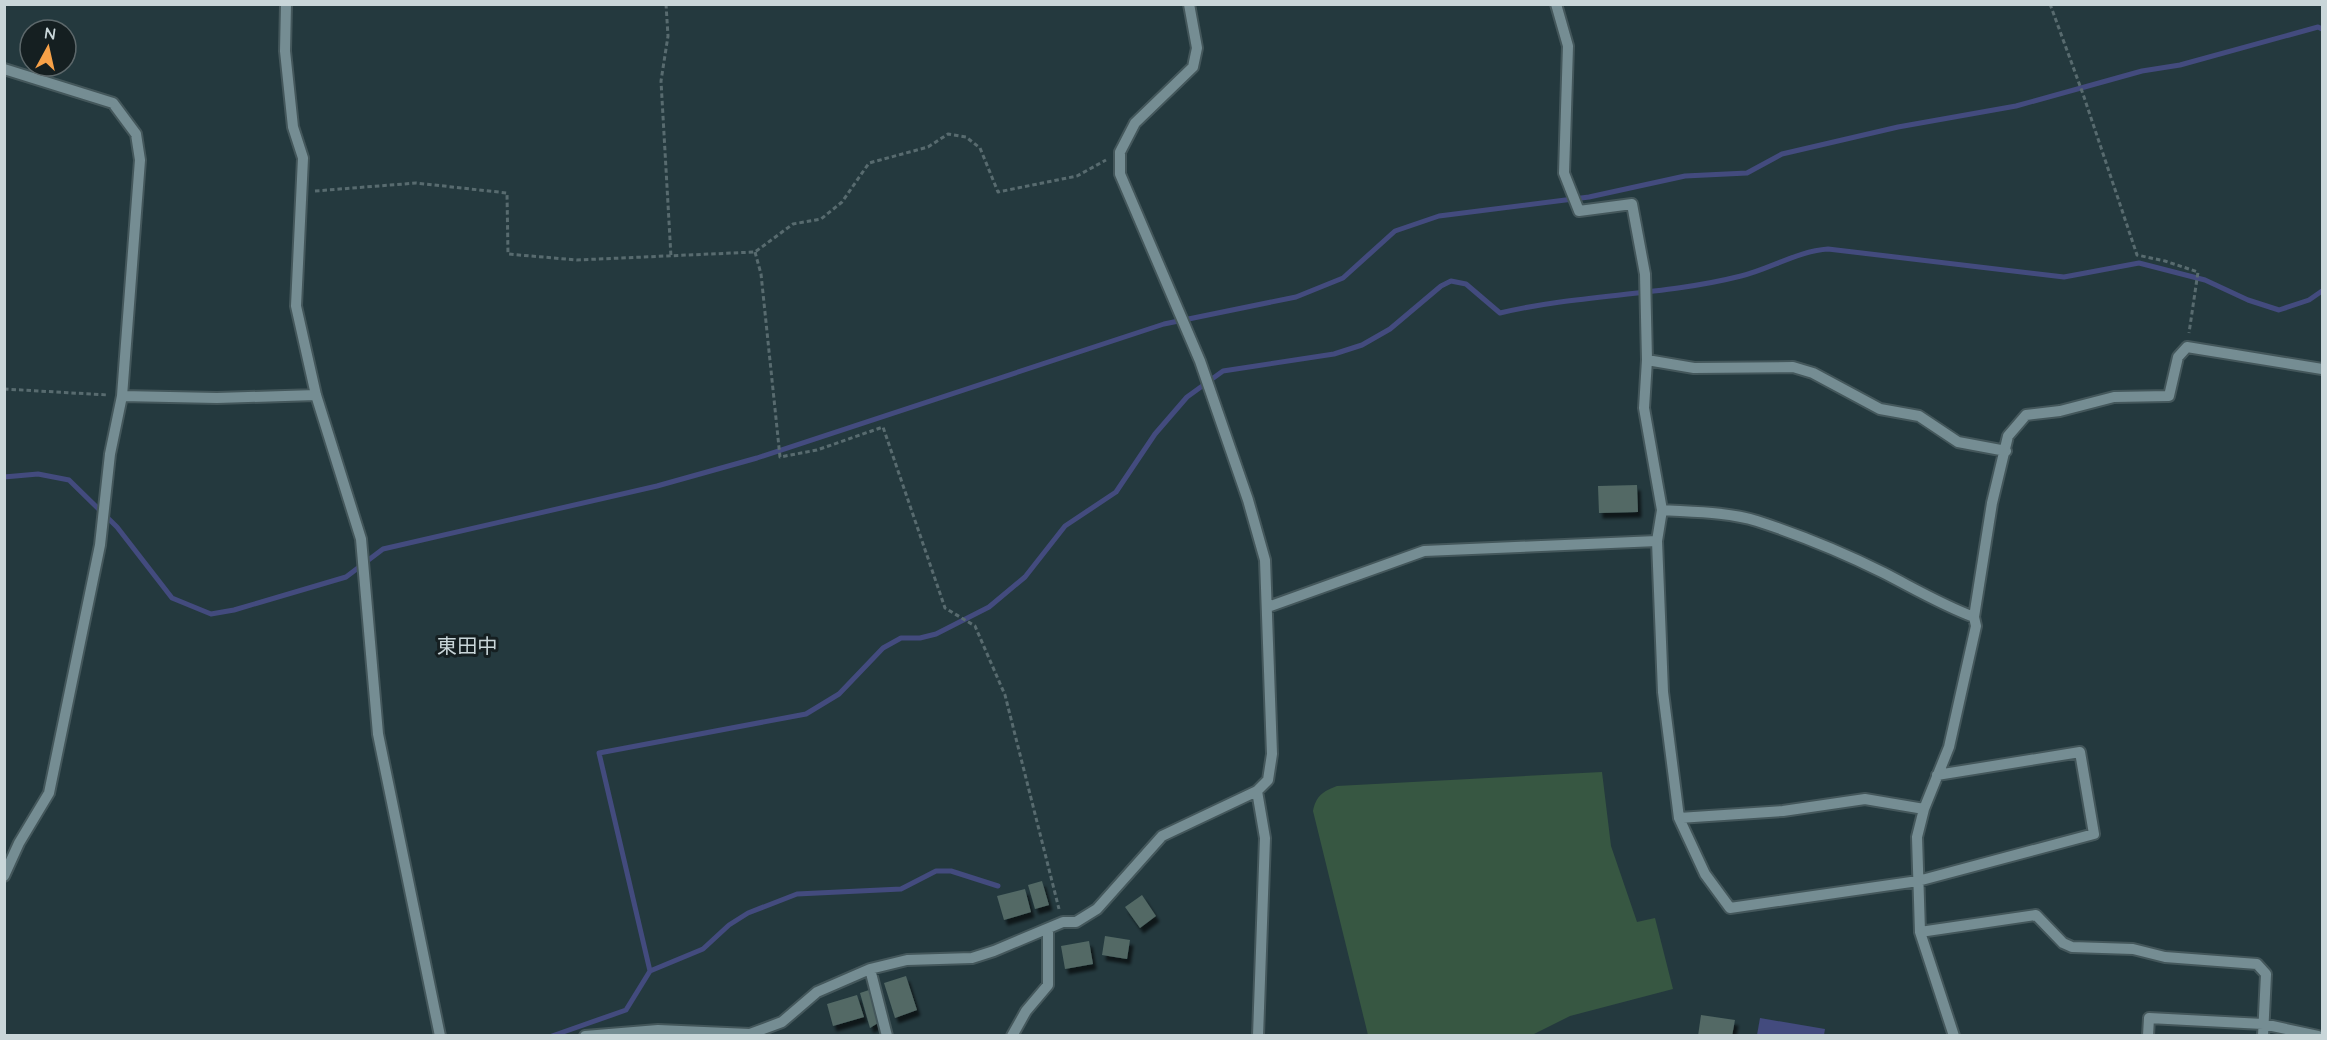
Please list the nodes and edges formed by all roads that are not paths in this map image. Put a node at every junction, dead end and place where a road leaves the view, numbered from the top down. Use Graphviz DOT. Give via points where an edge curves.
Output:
graph roads {
  1 [pos="286,4"];
  2 [pos="1189,4"];
  3 [pos="1556,4"];
  4 [pos="4,69"];
  5 [pos="1647,360"];
  6 [pos="2322,369"];
  7 [pos="316,395"];
  8 [pos="122,396"];
  9 [pos="2006,451"];
  10 [pos="1662,510"];
  11 [pos="1657,541"];
  12 [pos="1268,607"];
  13 [pos="1974,617"];
  14 [pos="1937,775"];
  15 [pos="1257,791"];
  16 [pos="1924,809"];
  17 [pos="1679,818"];
  18 [pos="4,876"];
  19 [pos="1918,881"];
  20 [pos="1047,929"];
  21 [pos="1920,932"];
  22 [pos="870,969"];
  23 [pos="2263,1030"];
  24 [pos="440,1035"];
  25 [pos="585,1035"];
  26 [pos="887,1035"];
  27 [pos="1012,1035"];
  28 [pos="1258,1035"];
  29 [pos="1954,1035"];
  30 [pos="2148,1035"];
  31 [pos="2318,1035"];
  1 -- 7 [label="street" via="285,51 294,127 303,158 296,306"];
  2 -- 12 [label="street" via="1197,48 1193,67 1135,123 1120,152 1120,174 1200,361 1248,500 1265,560"];
  3 -- 5 [label="street" via="1568,46 1564,174 1579,211 1632,204 1645,274"];
  4 -- 8 [label="street" via="113,103 136,134 140,160"];
  5 -- 9 [label="street" via="1694,368 1793,367 1813,373 1880,409 1919,416 1958,442"];
  5 -- 10 [label="street" via="1644,408"];
  6 -- 9 [label="street" via="2187,347 2178,357 2169,396 2114,397 2026,415 2008,436"];
  7 -- 8 [label="street"];
  7 -- 24 [label="street" via="361,539 378,734"];
  8 -- 18 [label="street" via="110,454 100,545 49,793"];
  9 -- 13 [label="street" via="1992,503"];
  10 -- 11 [label="street"];
  10 -- 13 [label="street" via="1755,520 1827,547"];
  11 -- 12 [label="street" via="1424,551"];
  11 -- 17 [label="street" via="1663,692"];
  12 -- 15 [label="street" via="1272,754 1268,780"];
  13 -- 14 [label="street" via="1976,626 1964,689 1949,747"];
  14 -- 16 [label="street"];
  14 -- 19 [label="street" via="2080,752 2094,834"];
  15 -- 20 [label="street" via="1162,836 1097,909 1076,921"];
  15 -- 28 [label="street" via="1265,838"];
  16 -- 17 [label="street" via="1865,799 1783,811"];
  16 -- 19 [label="street" via="1917,837"];
  17 -- 19 [label="street" via="1705,874 1730,908"];
  19 -- 21 [label="street"];
  20 -- 22 [label="street" via="972,958 907,960"];
  20 -- 27 [label="street" via="1048,985"];
  21 -- 23 [label="street" via="2036,915 2072,947 2257,964 2266,974"];
  21 -- 29 [label="street"];
  22 -- 25 [label="street" via="817,992 782,1022 750,1034 658,1030"];
  22 -- 26 [label="street"];
  23 -- 30 [label="street" via="2149,1018"];
  23 -- 31 [label="street"];
}
